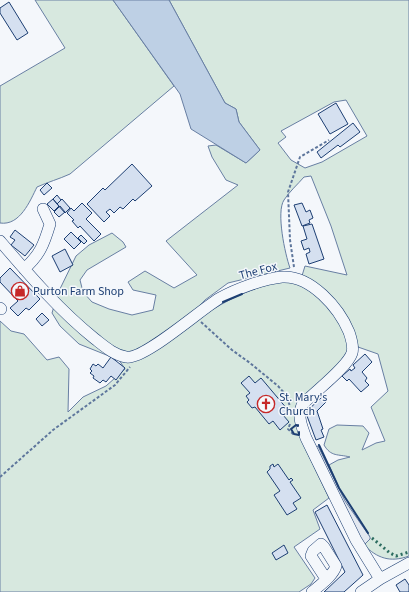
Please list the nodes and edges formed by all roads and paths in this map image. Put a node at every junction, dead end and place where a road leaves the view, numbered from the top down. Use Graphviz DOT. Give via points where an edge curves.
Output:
graph roads {
  1 [pos="329,140"];
  2 [pos="42,210"];
  3 [pos="1,246"];
  4 [pos="24,269"];
  5 [pos="294,279"];
  6 [pos="194,316"];
  7 [pos="134,357"];
  8 [pos="290,408"];
  9 [pos="291,422"];
  10 [pos="306,438"];
  11 [pos="0,477"];
  12 [pos="409,564"];
  13 [pos="326,579"];
  14 [pos="380,579"];
  15 [pos="312,592"];
  16 [pos="361,592"];
  1 -- 5 [label="path" via="300,157 288,192"];
  2 -- 4 [label="street" via="50,224 45,244"];
  3 -- 4 [label="street"];
  4 -- 7 [label="street" via="76,324 114,352 125,357"];
  5 -- 6 [label="street, The Fox" via="276,278 240,289 220,298"];
  5 -- 10 [label="street, The Fox" via="314,288 333,305 346,326 353,345 348,360 302,405 300,421"];
  6 -- 7 [label="street, The Fox"];
  6 -- 8 [label="path" via="278,386 287,396"];
  7 -- 11 [label="path" via="133,363 114,385 54,430"];
  9 -- 10 [label="path" via="288,429 292,434"];
  10 -- 14 [label="street, The Fox" via="356,540"];
  12 -- 14 [label="street"];
  13 -- 15 [label="street"];
  14 -- 16 [label="street"];
}
